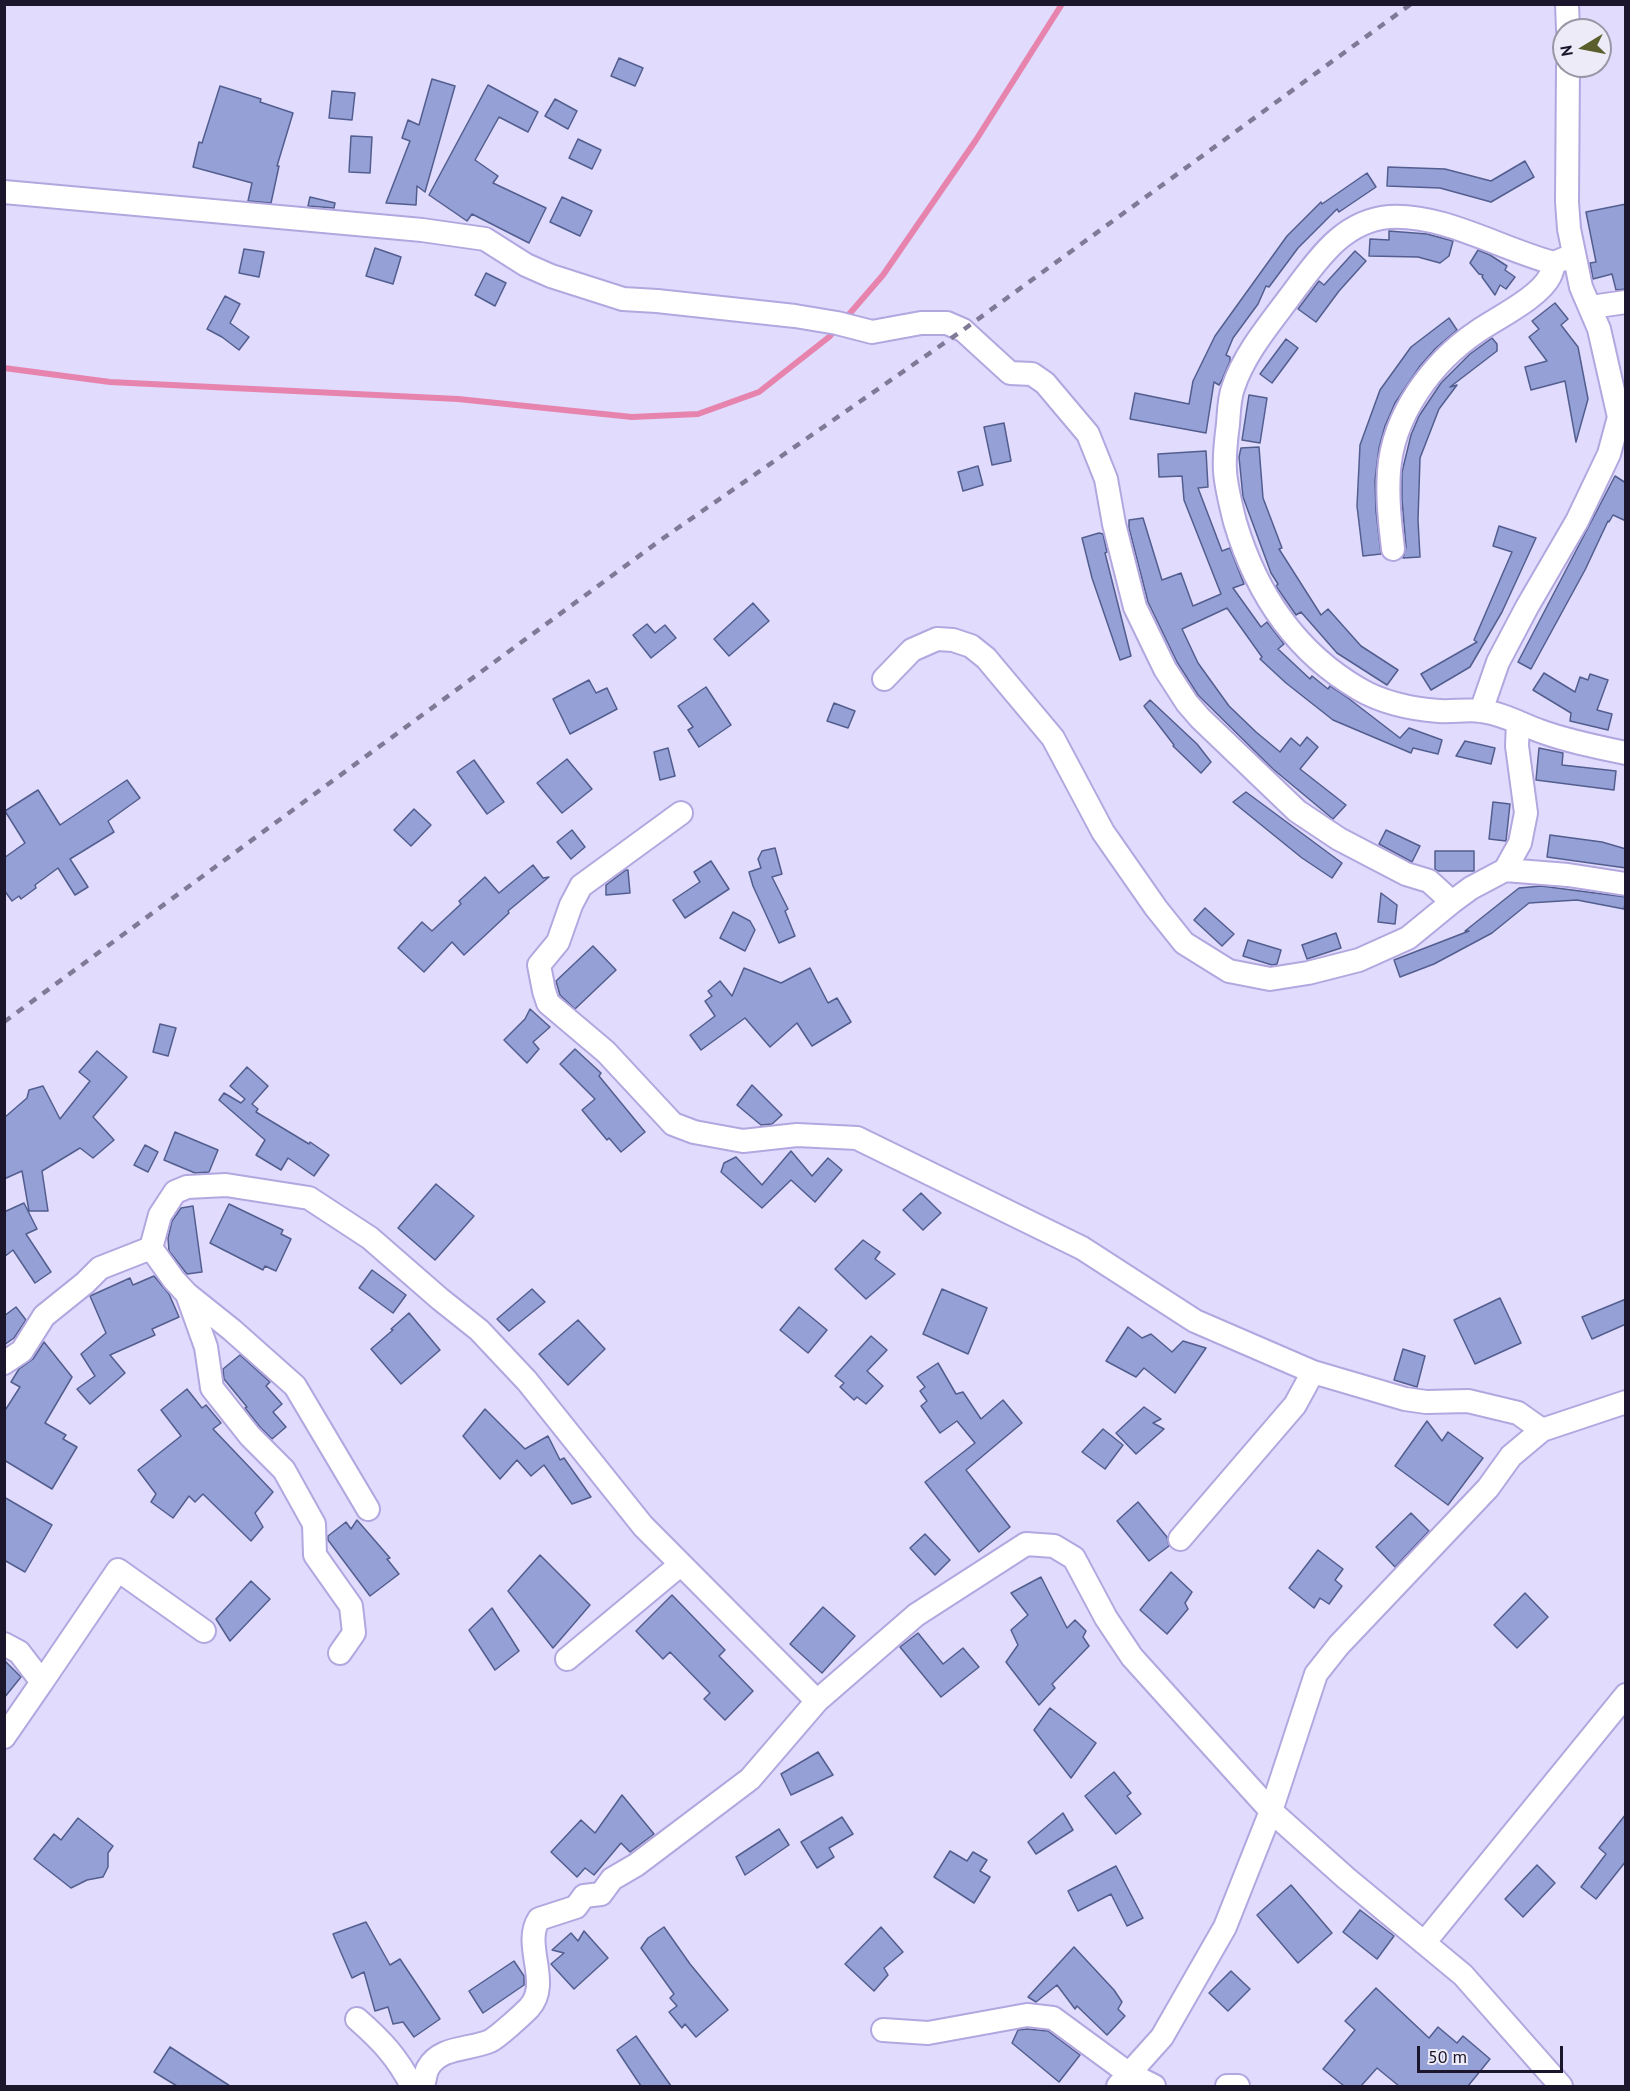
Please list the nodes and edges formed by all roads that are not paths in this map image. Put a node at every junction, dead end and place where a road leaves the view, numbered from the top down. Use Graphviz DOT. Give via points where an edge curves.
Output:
graph roads {
  1 [pos="1568,78"];
  2 [pos="4,192"];
  3 [pos="1564,259"];
  4 [pos="1626,302"];
  5 [pos="1591,307"];
  6 [pos="1622,417"];
  7 [pos="1393,549"];
  8 [pos="884,679"];
  9 [pos="1481,711"];
  10 [pos="1518,722"];
  11 [pos="1626,753"];
  12 [pos="681,813"];
  13 [pos="1505,870"];
  14 [pos="1626,885"];
  15 [pos="1452,902"];
  16 [pos="152,1248"];
  17 [pos="187,1294"];
  18 [pos="4,1363"];
  19 [pos="1313,1372"];
  20 [pos="1626,1402"];
  21 [pos="1542,1430"];
  22 [pos="368,1509"];
  23 [pos="1180,1539"];
  24 [pos="680,1565"];
  25 [pos="204,1631"];
  26 [pos="4,1644"];
  27 [pos="340,1653"];
  28 [pos="567,1659"];
  29 [pos="42,1682"];
  30 [pos="1626,1695"];
  31 [pos="817,1701"];
  32 [pos="4,1737"];
  33 [pos="1271,1811"];
  34 [pos="1424,1943"];
  35 [pos="357,2019"];
  36 [pos="883,2030"];
  37 [pos="1123,2080"];
  38 [pos="412,2086"];
  39 [pos="423,2086"];
  40 [pos="1154,2086"];
  41 [pos="1227,2086"];
  42 [pos="1238,2086"];
  43 [pos="1561,2086"];
  1 -- 3 [label="street"];
  2 -- 15 [label="street" via="485,239 551,276 623,299 795,316 872,332 921,323 947,323 963,330 1010,373 1032,374 1045,383 1088,434 1106,479 1136,607 1165,669 1187,703 1304,816 1406,874 1429,881"];
  3 -- 5 [label="street"];
  3 -- 7 [label="street" via="1539,290 1459,345 1414,396 1389,468"];
  3 -- 9 [label="street" via="1514,250 1423,220 1389,217 1369,222 1330,244 1242,364 1232,391 1225,471 1232,512 1265,597 1284,624 1318,658 1358,688 1385,702 1439,711"];
  4 -- 5 [label="street"];
  5 -- 6 [label="street"];
  6 -- 9 [label="street" via="1577,521 1498,662"];
  8 -- 15 [label="street" via="912,651 937,639 971,646 986,658 1053,738 1103,832 1156,908 1184,943 1229,971 1270,979 1359,960 1408,938"];
  9 -- 10 [label="street"];
  10 -- 11 [label="street" via="1566,739"];
  10 -- 13 [label="street" via="1517,746 1526,813 1520,843"];
  12 -- 19 [label="street" via="581,886 558,942 539,965 548,1003 606,1052 673,1124 743,1141 797,1135 857,1138 1082,1248 1195,1321"];
  13 -- 14 [label="street"];
  13 -- 15 [label="street"];
  16 -- 17 [label="street"];
  16 -- 18 [label="street" via="100,1268 44,1316 22,1350"];
  16 -- 24 [label="street" via="160,1215 175,1192 187,1187 226,1185 309,1198 370,1238 479,1330 527,1381 643,1526"];
  17 -- 22 [label="street" via="295,1386"];
  17 -- 27 [label="street" via="206,1347 212,1388 250,1436 284,1470 314,1524 315,1556 351,1606 354,1633"];
  19 -- 21 [label="street" via="1405,1399 1468,1401 1518,1413"];
  19 -- 23 [label="street" via="1295,1405"];
  20 -- 21 [label="street"];
  21 -- 33 [label="street" via="1511,1456 1488,1488 1316,1674"];
  24 -- 28 [label="street"];
  24 -- 31 [label="street"];
  25 -- 29 [label="street" via="118,1570"];
  26 -- 29 [label="street" via="19,1652"];
  29 -- 32 [label="street"];
  30 -- 34 [label="street"];
  31 -- 33 [label="street" via="916,1615 1026,1544 1054,1546 1074,1558 1132,1657"];
  31 -- 39 [label="street" via="734,1793 612,1879 601,1894 584,1896 576,1907 539,1919 533,1931 538,1988 530,2007 491,2040 443,2053 428,2068"];
  33 -- 34 [label="street"];
  33 -- 37 [label="street" via="1225,1927 1162,2037"];
  34 -- 43 [label="street" via="1463,1975"];
  35 -- 38 [label="street" via="399,2062"];
  36 -- 37 [label="street" via="928,2033 1027,2015 1053,2018"];
  37 -- 40 [label="street"];
  41 -- 42 [label="street"];
}
